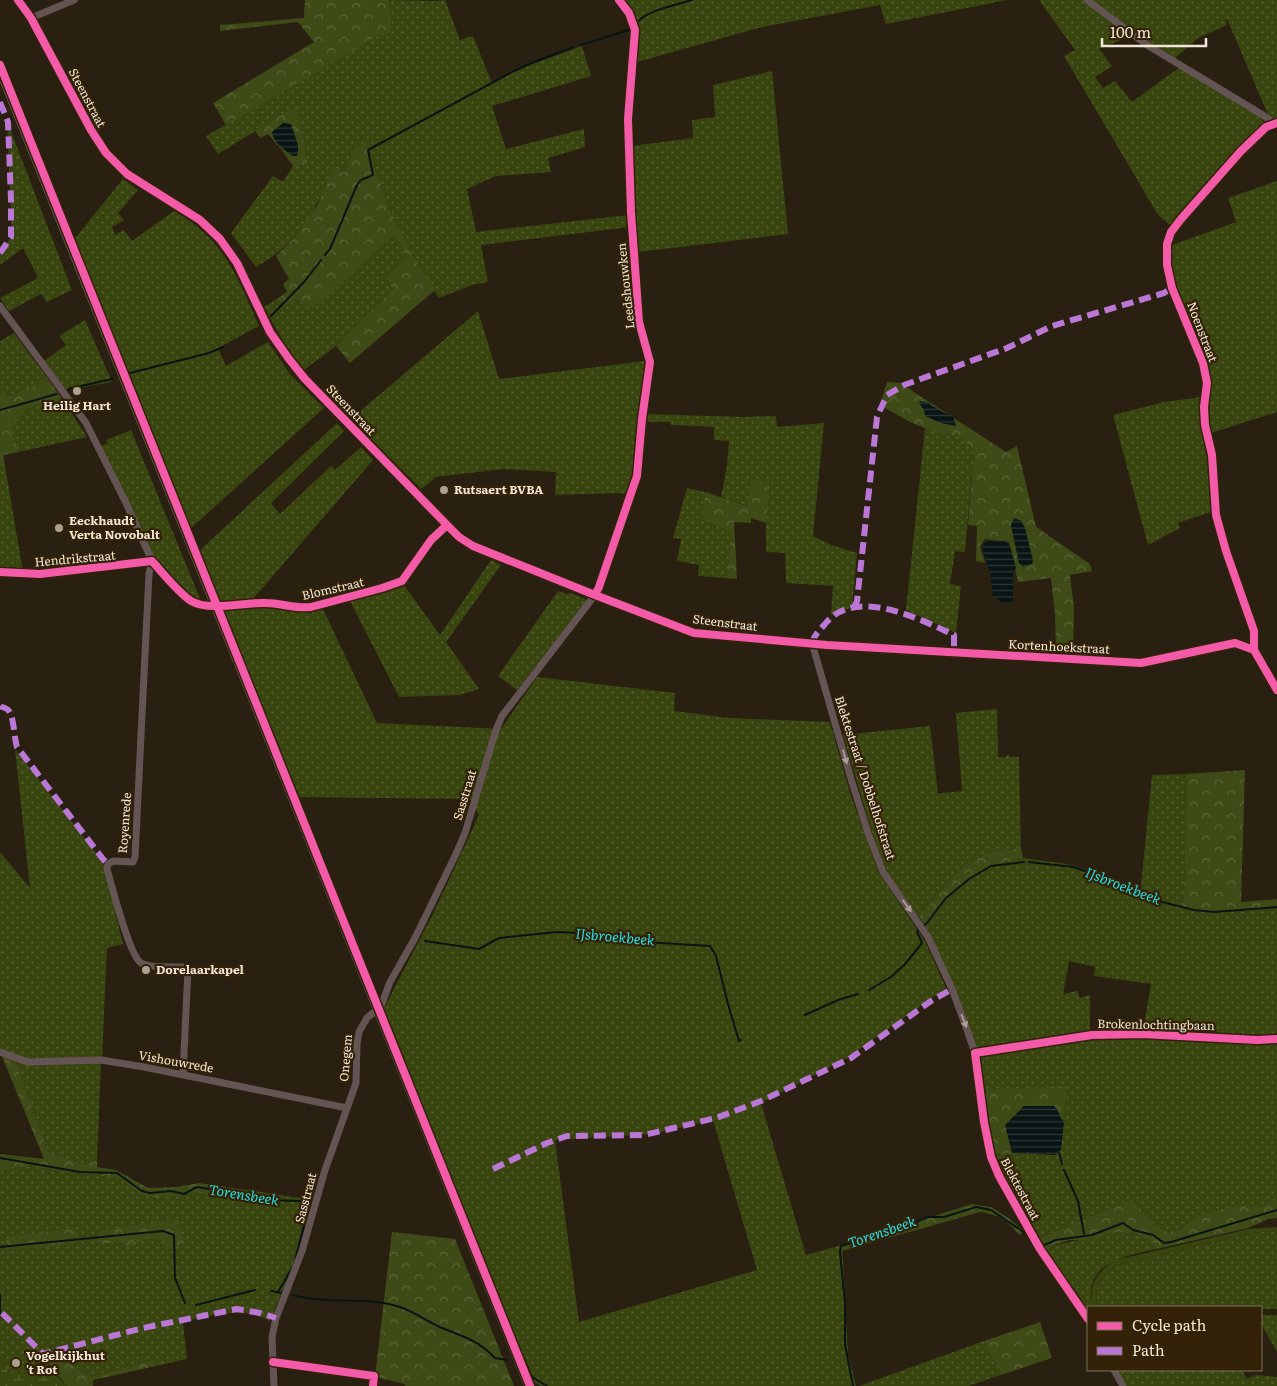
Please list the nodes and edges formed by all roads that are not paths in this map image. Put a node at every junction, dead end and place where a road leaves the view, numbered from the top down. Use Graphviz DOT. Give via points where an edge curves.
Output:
graph roads {
  1 [pos="18,0"];
  2 [pos="74,0"];
  3 [pos="619,0"];
  4 [pos="1087,0"];
  5 [pos="31,18"];
  6 [pos="1275,123"];
  7 [pos="0,306"];
  8 [pos="447,524"];
  9 [pos="152,561"];
  10 [pos="0,572"];
  11 [pos="595,595"];
  12 [pos="812,643"];
  13 [pos="1254,650"];
  14 [pos="1277,690"];
  15 [pos="928,937"];
  16 [pos="374,1013"];
  17 [pos="1277,1039"];
  18 [pos="0,1052"];
  19 [pos="975,1053"];
  20 [pos="183,1074"];
  21 [pos="347,1108"];
  22 [pos="1087,1318"];
  23 [pos="1115,1371"];
  24 [pos="274,1386"];
  25 [pos="1124,1386"];
  1 -- 5 [label="street, Steenstraat"];
  2 -- 5 [label="street"];
  3 -- 11 [label="street, Leedshouwken" via="629,13 635,30 628,119 631,212 639,322 650,362 637,476"];
  4 -- 6 [label="street, Noenstraat" via="1147,44"];
  5 -- 8 [label="street, Steenstraat" via="106,153 128,174 200,220 220,240 237,263 270,332 289,359"];
  6 -- 13 [label="street, Noenstraat" via="1266,127 1241,151 1181,219 1167,244 1172,288 1208,383 1205,425 1212,455 1216,515 1254,631"];
  7 -- 9 [label="street, Blomstraat" via="86,423"];
  8 -- 9 [label="street, Blomstraat" via="402,580 311,607 266,603 198,604 188,599"];
  8 -- 11 [label="street, Steenstraat" via="473,546"];
  9 -- 10 [label="street, Hendrikstraat" via="40,574"];
  9 -- 20 [label="street, Royenrede" via="135,857 133,862 113,861 107,869 131,949 140,962 188,970"];
  11 -- 12 [label="street, Steenstraat" via="694,633"];
  11 -- 16 [label="street, Sasstraat" via="502,716 459,847"];
  12 -- 13 [label="street, Kortenhoekstraat" via="1141,663 1235,643"];
  12 -- 15 [label="street, Blektestraat / Dobbelhofstraat, one-way" via="851,779 883,872"];
  13 -- 14 [label="street"];
  15 -- 19 [label="street, Blektestraat, one-way" via="952,989"];
  16 -- 21 [label="street, Onegem" via="359,1032 356,1083"];
  17 -- 19 [label="street, Brokenlochtingbaan" via="1092,1035"];
  18 -- 20 [label="street, Vishouwrede" via="28,1062 101,1060"];
  19 -- 22 [label="street, Blektestraat" via="987,1144 994,1163 1040,1249"];
  20 -- 21 [label="street, Vishouwrede"];
  21 -- 24 [label="street, Sasstraat" via="302,1251 276,1318 272,1337"];
  23 -- 25 [label="street"];
}
